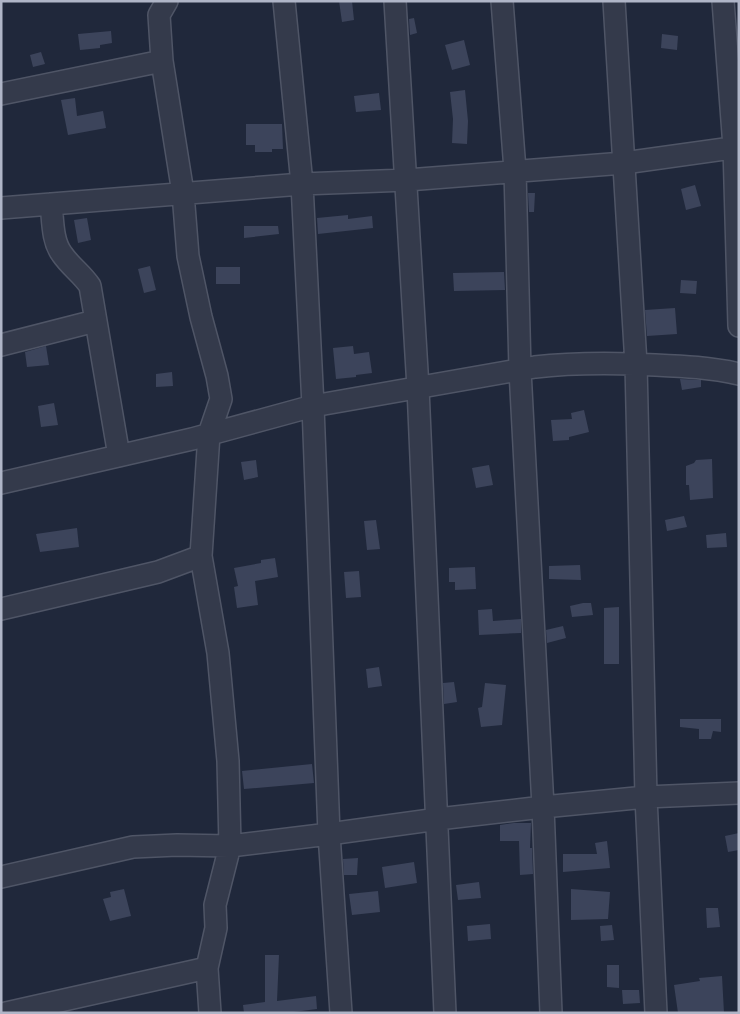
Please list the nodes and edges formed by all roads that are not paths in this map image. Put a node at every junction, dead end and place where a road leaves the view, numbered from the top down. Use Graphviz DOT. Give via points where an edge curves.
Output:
graph roads {
  1 [pos="167,1"];
  2 [pos="284,1"];
  3 [pos="395,1"];
  4 [pos="502,1"];
  5 [pos="614,1"];
  6 [pos="724,1"];
  7 [pos="162,61"];
  8 [pos="1,94"];
  9 [pos="736,147"];
  10 [pos="624,163"];
  11 [pos="515,170"];
  12 [pos="407,180"];
  13 [pos="302,184"];
  14 [pos="183,193"];
  15 [pos="51,204"];
  16 [pos="1,208"];
  17 [pos="95,321"];
  18 [pos="739,326"];
  19 [pos="1,345"];
  20 [pos="636,364"];
  21 [pos="520,370"];
  22 [pos="739,374"];
  23 [pos="418,388"];
  24 [pos="313,406"];
  25 [pos="209,434"];
  26 [pos="119,456"];
  27 [pos="1,483"];
  28 [pos="201,556"];
  29 [pos="1,608"];
  30 [pos="739,793"];
  31 [pos="646,797"];
  32 [pos="543,807"];
  33 [pos="438,819"];
  34 [pos="328,834"];
  35 [pos="230,846"];
  36 [pos="1,877"];
  37 [pos="207,968"];
  38 [pos="6,1013"];
  39 [pos="210,1013"];
  40 [pos="341,1013"];
  41 [pos="445,1013"];
  42 [pos="551,1013"];
  43 [pos="656,1013"];
  1 -- 7 [label="street" via="159,15"];
  2 -- 13 [label="street"];
  3 -- 12 [label="street"];
  4 -- 11 [label="street"];
  5 -- 10 [label="street"];
  6 -- 9 [label="street"];
  7 -- 8 [label="street"];
  7 -- 14 [label="street"];
  9 -- 10 [label="street"];
  9 -- 18 [label="street"];
  10 -- 11 [label="street"];
  10 -- 20 [label="street"];
  11 -- 12 [label="street"];
  11 -- 21 [label="street"];
  12 -- 13 [label="street"];
  12 -- 23 [label="street"];
  13 -- 14 [label="street"];
  13 -- 24 [label="street"];
  14 -- 15 [label="street"];
  14 -- 25 [label="street" via="189,265 221,400"];
  15 -- 16 [label="street"];
  15 -- 17 [label="street" via="55,241 61,254 90,286"];
  17 -- 19 [label="street"];
  17 -- 26 [label="street"];
  20 -- 21 [label="street" via="571,363"];
  20 -- 22 [label="street" via="688,365"];
  20 -- 31 [label="street"];
  21 -- 23 [label="street"];
  21 -- 32 [label="street"];
  23 -- 24 [label="street"];
  23 -- 33 [label="street"];
  24 -- 25 [label="street"];
  24 -- 34 [label="street"];
  25 -- 26 [label="street"];
  25 -- 28 [label="street"];
  26 -- 27 [label="street"];
  28 -- 29 [label="street" via="158,572"];
  28 -- 35 [label="street" via="219,663 228,761"];
  30 -- 31 [label="street"];
  31 -- 32 [label="street"];
  31 -- 43 [label="street"];
  32 -- 33 [label="street"];
  32 -- 42 [label="street"];
  33 -- 34 [label="street"];
  33 -- 41 [label="street"];
  34 -- 35 [label="street"];
  34 -- 40 [label="street"];
  35 -- 36 [label="street" via="133,848"];
  35 -- 37 [label="street" via="215,905 216,928"];
  37 -- 38 [label="street"];
  37 -- 39 [label="street"];
}
